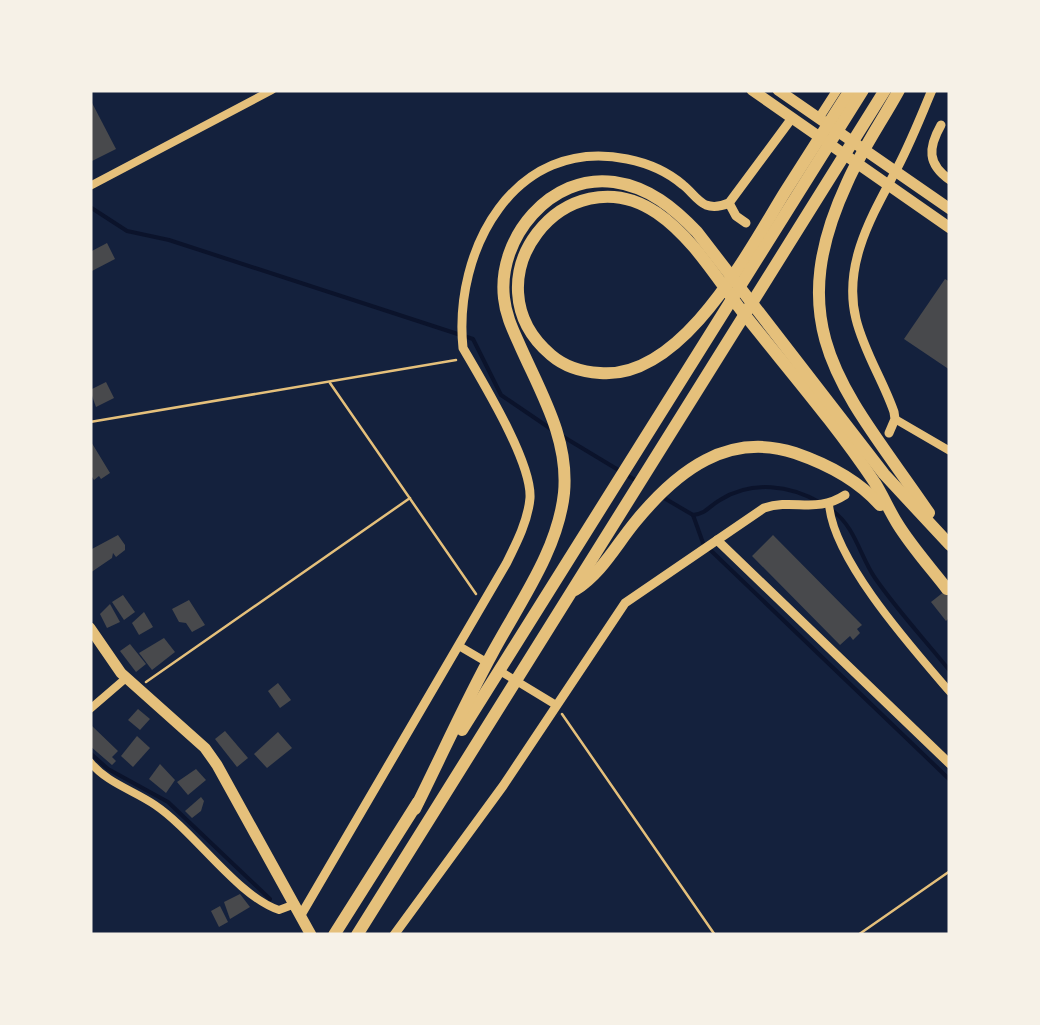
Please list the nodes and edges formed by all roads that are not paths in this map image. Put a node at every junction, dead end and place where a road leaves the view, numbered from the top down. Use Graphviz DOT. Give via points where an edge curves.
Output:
graph roads {
  1 [pos="272,90"];
  2 [pos="752,90"];
  3 [pos="778,90"];
  4 [pos="836,90"];
  5 [pos="850,90"];
  6 [pos="863,90"];
  7 [pos="885,90"];
  8 [pos="899,90"];
  9 [pos="932,90"];
  10 [pos="792,118"];
  11 [pos="819,118"];
  12 [pos="941,125"];
  13 [pos="812,160"];
  14 [pos="891,179"];
  15 [pos="950,180"];
  16 [pos="90,186"];
  17 [pos="729,204"];
  18 [pos="950,209"];
  19 [pos="746,223"];
  20 [pos="950,228"];
  21 [pos="751,258"];
  22 [pos="895,419"];
  23 [pos="889,433"];
  24 [pos="950,451"];
  25 [pos="845,495"];
  26 [pos="828,504"];
  27 [pos="898,525"];
  28 [pos="715,541"];
  29 [pos="950,545"];
  30 [pos="947,589"];
  31 [pos="573,591"];
  32 [pos="90,628"];
  33 [pos="459,646"];
  34 [pos="493,666"];
  35 [pos="126,678"];
  36 [pos="516,681"];
  37 [pos="950,692"];
  38 [pos="556,705"];
  39 [pos="90,708"];
  40 [pos="90,762"];
  41 [pos="950,764"];
  42 [pos="298,910"];
  43 [pos="335,933"];
  44 [pos="312,935"];
  45 [pos="357,935"];
  46 [pos="394,935"];
  1 -- 16 [label="street"];
  2 -- 10 [label="main road"];
  3 -- 11 [label="main road"];
  4 -- 11 [label="street"];
  5 -- 13 [label="highway"];
  6 -- 13 [label="highway"];
  7 -- 31 [label="highway"];
  8 -- 29 [label="highway" via="847,182 826,240 817,306 846,392"];
  9 -- 14 [label="street"];
  10 -- 14 [label="main road"];
  10 -- 17 [label="street"];
  11 -- 14 [label="main road"];
  12 -- 15 [label="street" via="930,157"];
  13 -- 21 [label="highway"];
  14 -- 18 [label="main road"];
  14 -- 20 [label="main road"];
  14 -- 22 [label="street" via="850,271 855,317"];
  17 -- 19 [label="street"];
  17 -- 33 [label="street" via="705,205 677,180 603,156 544,169 513,190 488,221 476,248 461,328 466,355 529,484 518,540"];
  21 -- 27 [label="highway" via="706,311 675,344 616,375 584,372 544,349 517,288 535,232 570,206 612,198 656,212 685,238 801,387"];
  21 -- 34 [label="highway" via="627,466"];
  22 -- 23 [label="street"];
  22 -- 24 [label="street"];
  25 -- 26 [label="street"];
  26 -- 28 [label="street" via="775,504"];
  26 -- 37 [label="street" via="835,533 862,582"];
  27 -- 30 [label="highway"];
  27 -- 31 [label="highway" via="871,494 830,466 755,444 682,475 637,519 591,580"];
  28 -- 38 [label="street" via="625,603"];
  28 -- 41 [label="street"];
  29 -- 34 [label="highway" via="884,474 672,206 615,182 575,186 541,205 518,232 503,280 508,318 559,438 564,494 551,540"];
  31 -- 36 [label="highway"];
  32 -- 35 [label="main road"];
  33 -- 34 [label="street"];
  33 -- 42 [label="street"];
  34 -- 36 [label="street"];
  34 -- 43 [label="highway"];
  35 -- 39 [label="street"];
  35 -- 42 [label="main road" via="218,765"];
  36 -- 38 [label="street"];
  36 -- 45 [label="highway"];
  38 -- 46 [label="street"];
  40 -- 42 [label="street" via="183,827 256,898 279,910"];
  42 -- 44 [label="main road"];
}
